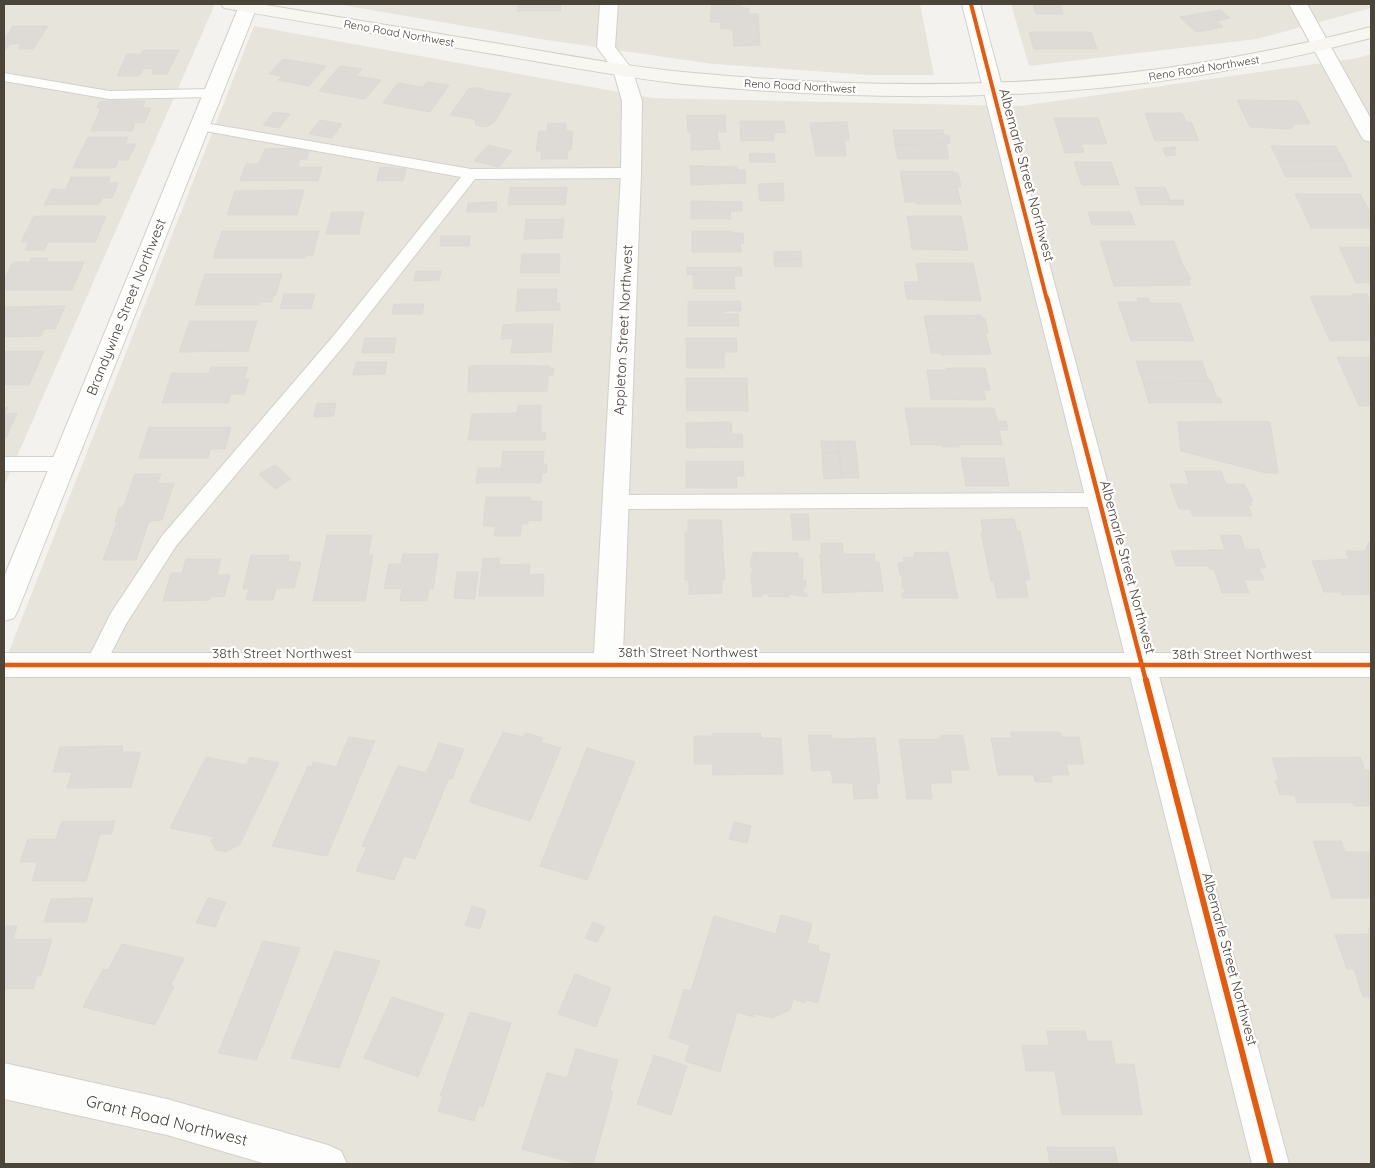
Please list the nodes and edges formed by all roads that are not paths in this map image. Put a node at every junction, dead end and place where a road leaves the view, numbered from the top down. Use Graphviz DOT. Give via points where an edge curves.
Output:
graph roads {
  1 [pos="609,4"];
  2 [pos="971,4"];
  3 [pos="1298,4"];
  4 [pos="242,5"];
  5 [pos="1371,33"];
  6 [pos="1321,46"];
  7 [pos="622,69"];
  8 [pos="4,77"];
  9 [pos="993,88"];
  10 [pos="213,93"];
  11 [pos="200,126"];
  12 [pos="1371,136"];
  13 [pos="471,174"];
  14 [pos="631,174"];
  15 [pos="4,464"];
  16 [pos="62,464"];
  17 [pos="1099,500"];
  18 [pos="615,502"];
  19 [pos="4,610"];
  20 [pos="608,663"];
  21 [pos="4,665"];
  22 [pos="95,665"];
  23 [pos="1142,665"];
  24 [pos="1371,665"];
  25 [pos="4,1081"];
  26 [pos="328,1164"];
  27 [pos="1271,1164"];
  1 -- 7 [label="street, Appleton Street Northwest" via="606,47"];
  2 -- 9 [label="street, Albemarle Street Northwest"];
  3 -- 6 [label="street"];
  4 -- 7 [label="main road, Reno Road Northwest"];
  4 -- 10 [label="street, Brandywine Street Northwest"];
  5 -- 6 [label="main road, Reno Road Northwest"];
  6 -- 9 [label="main road, Reno Road Northwest" via="1161,75"];
  6 -- 12 [label="street"];
  7 -- 9 [label="main road, Reno Road Northwest" via="789,87"];
  7 -- 14 [label="street, Appleton Street Northwest" via="632,101"];
  8 -- 10 [label="lane" via="108,95"];
  9 -- 17 [label="street, Albemarle Street Northwest"];
  10 -- 11 [label="street, Brandywine Street Northwest"];
  11 -- 13 [label="lane"];
  11 -- 16 [label="street, Brandywine Street Northwest"];
  13 -- 14 [label="lane"];
  13 -- 22 [label="lane" via="341,338 169,542 118,619"];
  14 -- 18 [label="street, Appleton Street Northwest"];
  15 -- 16 [label="lane"];
  16 -- 19 [label="street, Brandywine Street Northwest"];
  17 -- 18 [label="lane"];
  17 -- 23 [label="street, Albemarle Street Northwest"];
  18 -- 20 [label="street, Appleton Street Northwest"];
  20 -- 22 [label="street, 38th Street Northwest"];
  20 -- 23 [label="street, 38th Street Northwest"];
  21 -- 22 [label="street, 38th Street Northwest"];
  23 -- 24 [label="street, 38th Street Northwest"];
  23 -- 27 [label="street, Albemarle Street Northwest"];
  25 -- 26 [label="street, Grant Road Northwest" via="167,1117"];
}
